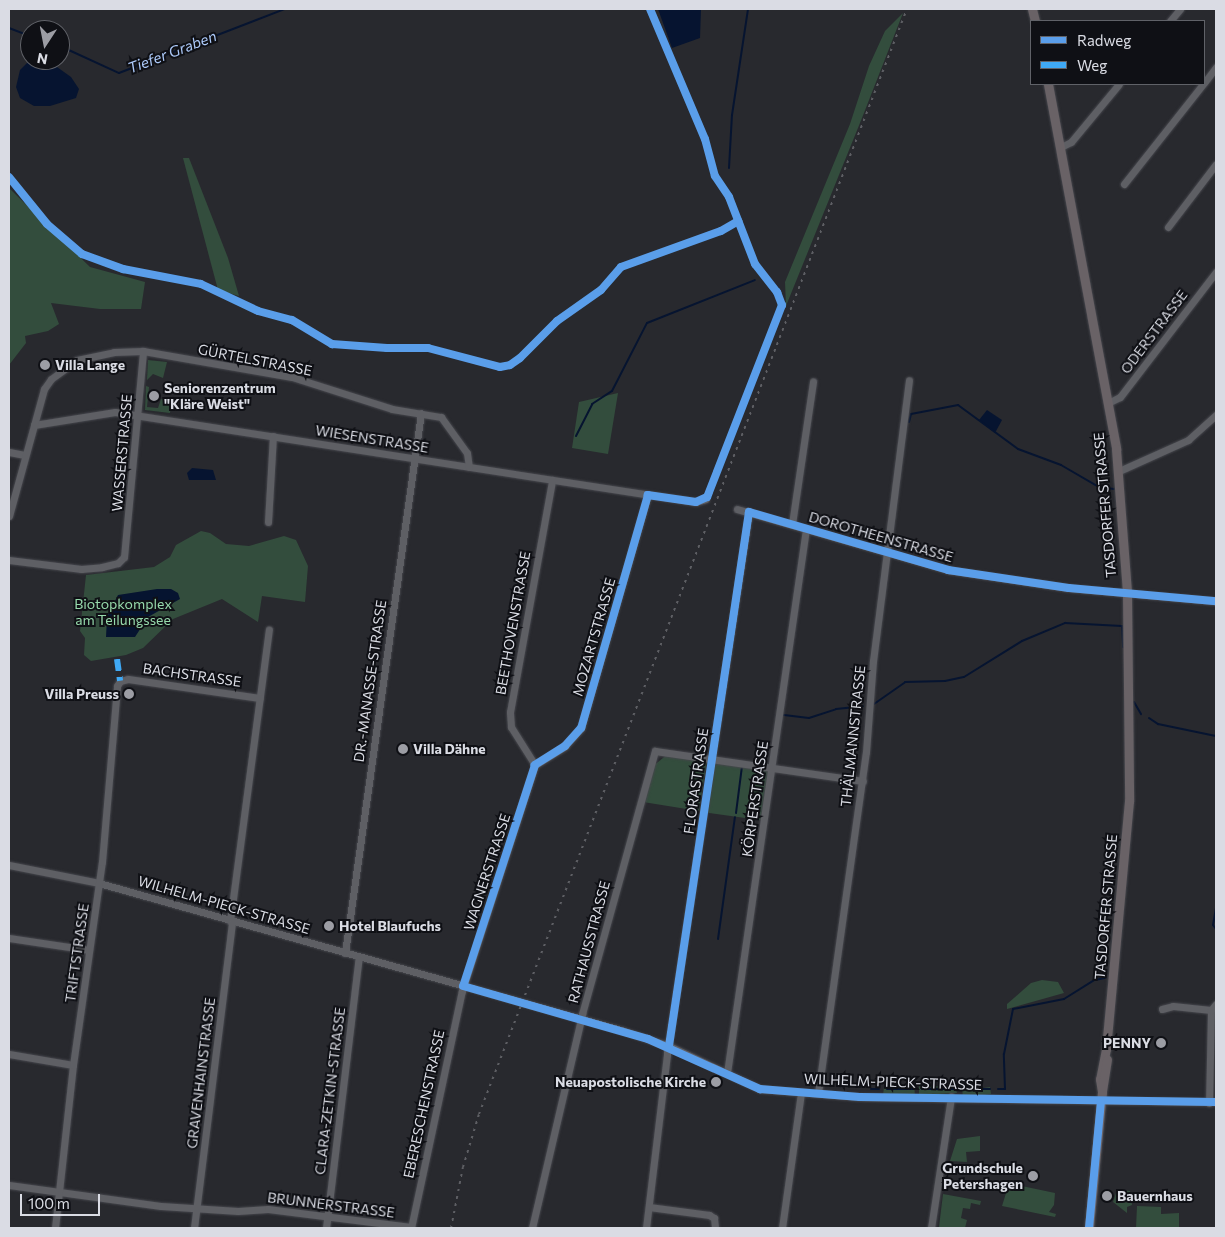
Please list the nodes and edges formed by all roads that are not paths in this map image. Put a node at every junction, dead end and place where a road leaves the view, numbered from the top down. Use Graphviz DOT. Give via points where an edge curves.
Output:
graph roads {
  1 [pos="1180,9"];
  2 [pos="1171,20"];
  3 [pos="1216,67"];
  4 [pos="1205,81"];
  5 [pos="1048,85"];
  6 [pos="1118,85"];
  7 [pos="1201,85"];
  8 [pos="1061,147"];
  9 [pos="1216,164"];
  10 [pos="1124,184"];
  11 [pos="1168,227"];
  12 [pos="1216,272"];
  13 [pos="143,351"];
  14 [pos="909,380"];
  15 [pos="814,382"];
  16 [pos="1108,404"];
  17 [pos="421,413"];
  18 [pos="1216,415"];
  19 [pos="139,416"];
  20 [pos="34,425"];
  21 [pos="273,436"];
  22 [pos="9,452"];
  23 [pos="25,455"];
  24 [pos="414,458"];
  25 [pos="469,466"];
  26 [pos="1119,471"];
  27 [pos="552,480"];
  28 [pos="648,495"];
  29 [pos="706,499"];
  30 [pos="737,509"];
  31 [pos="749,512"];
  32 [pos="9,516"];
  33 [pos="268,522"];
  34 [pos="792,524"];
  35 [pos="806,528"];
  36 [pos="886,552"];
  37 [pos="9,560"];
  38 [pos="1127,593"];
  39 [pos="1216,600"];
  40 [pos="269,630"];
  41 [pos="120,681"];
  42 [pos="260,698"];
  43 [pos="712,758"];
  44 [pos="535,765"];
  45 [pos="772,768"];
  46 [pos="863,781"];
  47 [pos="9,865"];
  48 [pos="99,883"];
  49 [pos="231,921"];
  50 [pos="9,938"];
  51 [pos="90,950"];
  52 [pos="345,953"];
  53 [pos="359,957"];
  54 [pos="463,986"];
  55 [pos="1214,1007"];
  56 [pos="1162,1009"];
  57 [pos="581,1019"];
  58 [pos="669,1046"];
  59 [pos="9,1054"];
  60 [pos="73,1065"];
  61 [pos="728,1073"];
  62 [pos="801,1092"];
  63 [pos="818,1094"];
  64 [pos="951,1097"];
  65 [pos="1101,1102"];
  66 [pos="1213,1102"];
  67 [pos="9,1185"];
  68 [pos="59,1194"];
  69 [pos="1093,1204"];
  70 [pos="649,1207"];
  71 [pos="196,1209"];
  72 [pos="328,1217"];
  73 [pos="55,1228"];
  74 [pos="194,1228"];
  75 [pos="326,1228"];
  76 [pos="411,1228"];
  77 [pos="532,1228"];
  78 [pos="646,1228"];
  79 [pos="715,1228"];
  80 [pos="782,1228"];
  81 [pos="930,1228"];
  82 [pos="1089,1228"];
  83 [pos="1093,1228"];
  1 -- 2 [label="street"];
  3 -- 4 [label="street"];
  5 -- 8 [label="main road, TASDORFER STRASSE"];
  6 -- 8 [label="street" via="1071,142"];
  7 -- 10 [label="street"];
  8 -- 16 [label="main road, TASDORFER STRASSE"];
  9 -- 11 [label="street"];
  12 -- 16 [label="street, ODERSTRASSE" via="1120,397"];
  13 -- 17 [label="street, GÜRTELSTRASSE" via="292,377 392,409"];
  13 -- 19 [label="street, WASSERSTRASSE"];
  13 -- 20 [label="street, GÜRTELSTRASSE" via="114,352 77,360 51,379 44,389"];
  14 -- 36 [label="street, THÄLMANNSTRASSE"];
  15 -- 34 [label="street"];
  16 -- 26 [label="main road, TASDORFER STRASSE"];
  17 -- 24 [label="street, DR.-MANASSE-STRASSE"];
  17 -- 25 [label="street, GÜRTELSTRASSE" via="444,421 467,453"];
  18 -- 26 [label="street" via="1188,440"];
  19 -- 20 [label="street, WIESENSTRASSE" via="104,412"];
  19 -- 21 [label="street, WIESENSTRASSE"];
  19 -- 37 [label="street, WASSERSTRASSE" via="124,557 118,563 89,569"];
  20 -- 23 [label="street"];
  21 -- 24 [label="street, WIESENSTRASSE"];
  21 -- 33 [label="street"];
  22 -- 23 [label="street"];
  23 -- 32 [label="street"];
  24 -- 25 [label="street, WIESENSTRASSE"];
  24 -- 52 [label="street, DR.-MANASSE-STRASSE"];
  25 -- 27 [label="street, WIESENSTRASSE"];
  26 -- 38 [label="main road, TASDORFER STRASSE"];
  27 -- 28 [label="street, WIESENSTRASSE"];
  27 -- 44 [label="street, BEETHOVENSTRASSE" via="510,712 511,727"];
  28 -- 29 [label="street, WIESENSTRASSE" via="696,502"];
  28 -- 44 [label="street, MOZARTSTRASSE" via="580,728 565,746"];
  30 -- 31 [label="street, DOROTHEENSTRASSE"];
  31 -- 34 [label="street, DOROTHEENSTRASSE"];
  31 -- 43 [label="street, FLORASTRASSE"];
  34 -- 35 [label="street, DOROTHEENSTRASSE"];
  35 -- 36 [label="street, DOROTHEENSTRASSE"];
  35 -- 45 [label="street, KÖRPERSTRASSE"];
  36 -- 38 [label="street, DOROTHEENSTRASSE" via="957,571"];
  36 -- 46 [label="street, THÄLMANNSTRASSE"];
  38 -- 39 [label="street, DOROTHEENSTRASSE"];
  38 -- 65 [label="main road, TASDORFER STRASSE" via="1129,801 1106,1049 1107,1073"];
  40 -- 42 [label="street, GRAVENHAINSTRASSE"];
  41 -- 42 [label="street, BACHSTRASSE"];
  41 -- 48 [label="street, TRIFTSTRASSE"];
  42 -- 49 [label="street, GRAVENHAINSTRASSE"];
  43 -- 45 [label="street"];
  43 -- 57 [label="street, RATHAUSSTRASSE" via="655,751"];
  43 -- 58 [label="street, FLORASTRASSE"];
  44 -- 54 [label="street, WAGNERSTRASSE"];
  45 -- 46 [label="street"];
  45 -- 61 [label="street, KÖRPERSTRASSE"];
  46 -- 63 [label="street, THÄLMANNSTRASSE"];
  47 -- 48 [label="street, WILHELM-PIECK-STRASSE"];
  48 -- 49 [label="street, WILHELM-PIECK-STRASSE"];
  48 -- 51 [label="street, TRIFTSTRASSE"];
  49 -- 52 [label="street, WILHELM-PIECK-STRASSE"];
  49 -- 71 [label="street, GRAVENHAINSTRASSE"];
  50 -- 51 [label="street"];
  51 -- 60 [label="street, TRIFTSTRASSE"];
  52 -- 53 [label="street, WILHELM-PIECK-STRASSE"];
  53 -- 54 [label="street, WILHELM-PIECK-STRASSE"];
  53 -- 72 [label="street, CLARA-ZETKIN-STRASSE"];
  54 -- 57 [label="street, WILHELM-PIECK-STRASSE"];
  54 -- 76 [label="street, EBERESCHENSTRASSE"];
  55 -- 56 [label="street" via="1173,1006"];
  55 -- 66 [label="street"];
  57 -- 58 [label="street, WILHELM-PIECK-STRASSE"];
  57 -- 77 [label="street, RATHAUSSTRASSE"];
  58 -- 61 [label="street, WILHELM-PIECK-STRASSE"];
  58 -- 70 [label="street, FLORASTRASSE"];
  59 -- 60 [label="street"];
  60 -- 68 [label="street, TRIFTSTRASSE"];
  61 -- 62 [label="street, WILHELM-PIECK-STRASSE" via="760,1088"];
  62 -- 63 [label="street, WILHELM-PIECK-STRASSE"];
  62 -- 80 [label="street"];
  63 -- 64 [label="street, WILHELM-PIECK-STRASSE"];
  64 -- 65 [label="street, WILHELM-PIECK-STRASSE"];
  64 -- 81 [label="street"];
  65 -- 66 [label="street, WILHELM-PIECK-STRASSE"];
  65 -- 69 [label="main road, TASDORFER STRASSE"];
  67 -- 68 [label="street, BRUNNERSTRASSE"];
  68 -- 71 [label="street, BRUNNERSTRASSE"];
  68 -- 73 [label="street, TRIFTSTRASSE"];
  69 -- 82 [label="main road"];
  69 -- 83 [label="main road"];
  70 -- 78 [label="street, FLORASTRASSE"];
  70 -- 79 [label="street" via="709,1215 714,1218"];
  71 -- 72 [label="street, BRUNNERSTRASSE" via="268,1209"];
  71 -- 74 [label="street, GRAVENHAINSTRASSE"];
  72 -- 75 [label="street, CLARA-ZETKIN-STRASSE"];
  72 -- 76 [label="street, BRUNNERSTRASSE"];
}
